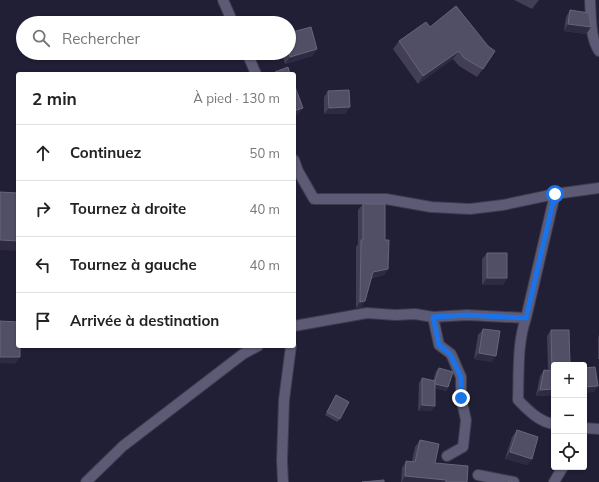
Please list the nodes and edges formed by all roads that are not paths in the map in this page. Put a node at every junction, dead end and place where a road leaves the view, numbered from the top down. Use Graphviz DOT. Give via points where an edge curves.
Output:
graph roads {
  1 [pos="223,0"];
  2 [pos="590,0"];
  3 [pos="230,16"];
  4 [pos="599,51"];
  5 [pos="250,60"];
  6 [pos="255,72"];
  7 [pos="296,166"];
  8 [pos="599,188"];
  9 [pos="555,194"];
  10 [pos="433,317"];
  11 [pos="526,318"];
  12 [pos="296,328"];
  13 [pos="254,348"];
  14 [pos="291,348"];
  15 [pos="551,424"];
  16 [pos="587,428"];
  17 [pos="599,429"];
  18 [pos="447,456"];
  19 [pos="561,470"];
  20 [pos="478,475"];
  21 [pos="86,482"];
  22 [pos="284,482"];
  23 [pos="514,482"];
  24 [pos="554,482"];
  1 -- 3 [label="street"];
  2 -- 4 [label="street" via="592,26"];
  5 -- 6 [label="street"];
  7 -- 9 [label="street" via="314,199 386,199 431,207 470,209"];
  8 -- 9 [label="street"];
  9 -- 11 [label="street"];
  10 -- 11 [label="street" via="467,315"];
  10 -- 12 [label="street" via="368,313"];
  10 -- 18 [label="street" via="439,345 450,354 461,377 461,398 466,420 463,447"];
  11 -- 15 [label="street" via="520,348 518,400 530,413"];
  13 -- 21 [label="street" via="123,446"];
  14 -- 22 [label="street" via="284,400"];
  16 -- 17 [label="street"];
  19 -- 24 [label="street"];
  20 -- 23 [label="street"];
}
